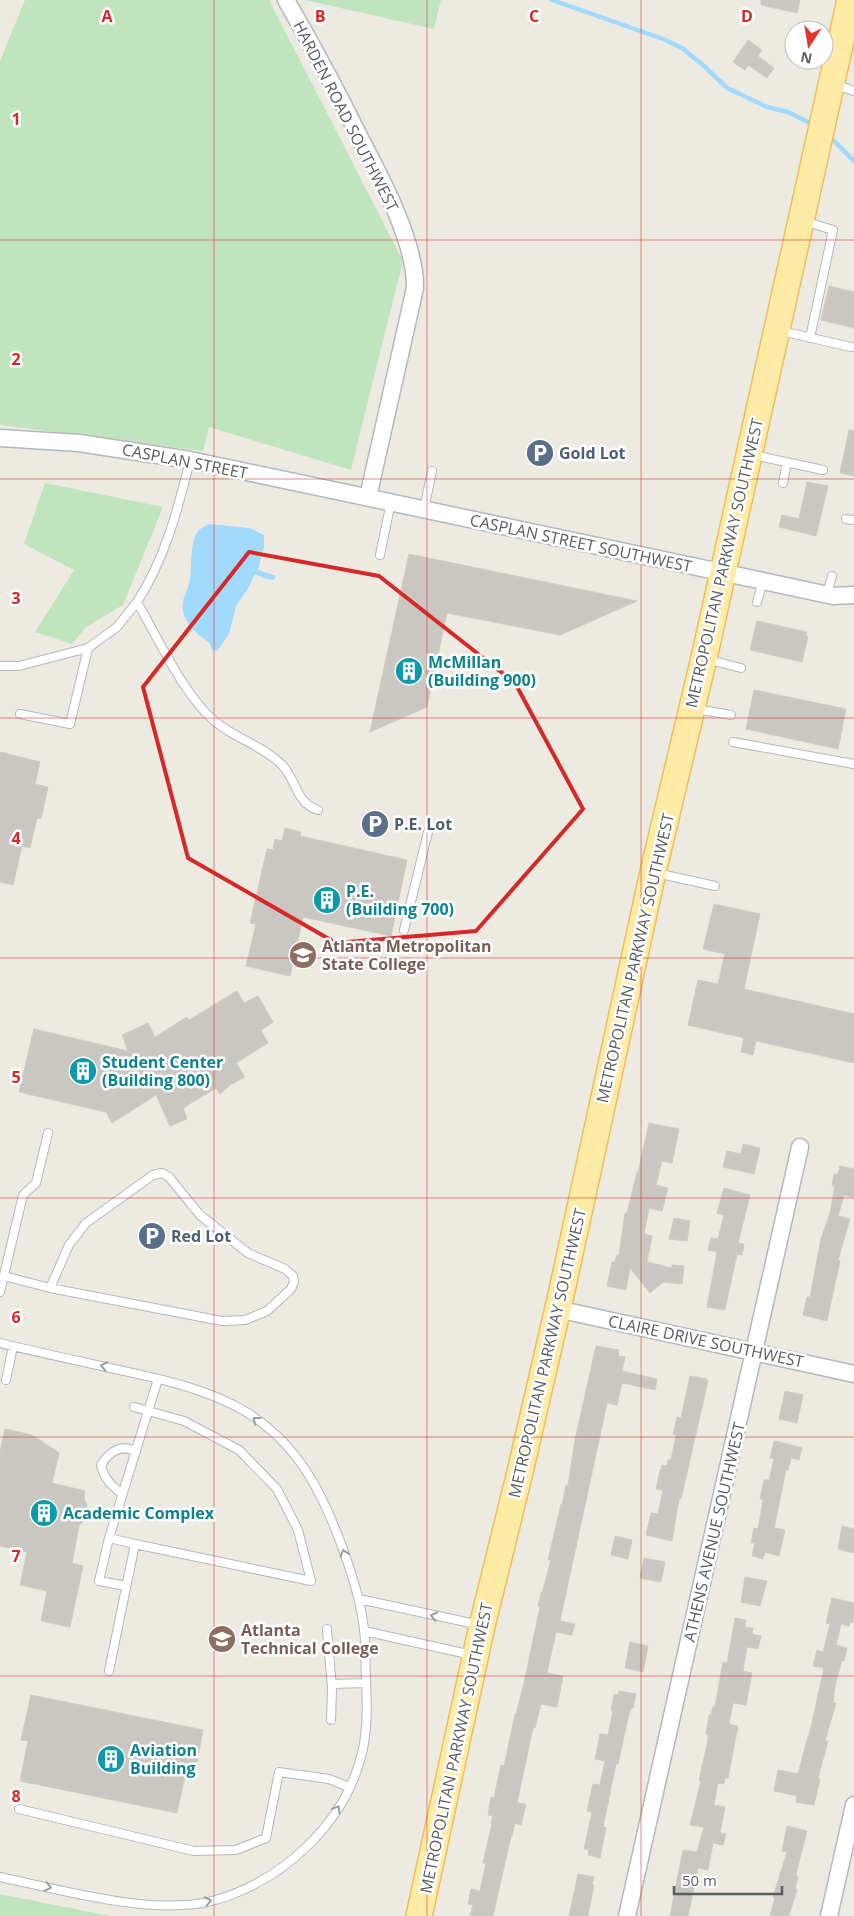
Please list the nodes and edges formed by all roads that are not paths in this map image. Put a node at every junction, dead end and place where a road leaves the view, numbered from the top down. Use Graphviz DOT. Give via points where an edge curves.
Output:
graph roads {
  1 [pos="286,0"];
  2 [pos="850,0"];
  3 [pos="843,87"];
  4 [pos="801,220"];
  5 [pos="776,330"];
  6 [pos="810,338"];
  7 [pos="851,348"];
  8 [pos="0,438"];
  9 [pos="748,454"];
  10 [pos="190,460"];
  11 [pos="787,462"];
  12 [pos="823,470"];
  13 [pos="432,471"];
  14 [pos="783,483"];
  15 [pos="368,497"];
  16 [pos="391,502"];
  17 [pos="424,509"];
  18 [pos="380,555"];
  19 [pos="722,573"];
  20 [pos="832,576"];
  21 [pos="763,581"];
  22 [pos="827,594"];
  23 [pos="854,595"];
  24 [pos="138,602"];
  25 [pos="757,602"];
  26 [pos="88,648"];
  27 [pos="704,658"];
  28 [pos="0,666"];
  29 [pos="741,668"];
  30 [pos="692,709"];
  31 [pos="20,714"];
  32 [pos="731,715"];
  33 [pos="733,742"];
  34 [pos="854,764"];
  35 [pos="318,810"];
  36 [pos="428,832"];
  37 [pos="653,872"];
  38 [pos="716,886"];
  39 [pos="404,930"];
  40 [pos="48,1133"];
  41 [pos="800,1147"];
  42 [pos="4,1276"];
  43 [pos="50,1288"];
  44 [pos="0,1292"];
  45 [pos="557,1309"];
  46 [pos="0,1343"];
  47 [pos="13,1346"];
  48 [pos="754,1352"];
  49 [pos="854,1374"];
  50 [pos="158,1379"];
  51 [pos="6,1380"];
  52 [pos="134,1407"];
  53 [pos="149,1410"];
  54 [pos="136,1452"];
  55 [pos="122,1494"];
  56 [pos="109,1538"];
  57 [pos="135,1544"];
  58 [pos="126,1586"];
  59 [pos="359,1600"];
  60 [pos="482,1626"];
  61 [pos="327,1629"];
  62 [pos="364,1631"];
  63 [pos="476,1656"];
  64 [pos="109,1671"];
  65 [pos="366,1683"];
  66 [pos="332,1684"];
  67 [pos="331,1720"];
  68 [pos="349,1787"];
  69 [pos="854,1805"];
  70 [pos="19,1809"];
  71 [pos="0,1877"];
  72 [pos="419,1916"];
  73 [pos="627,1916"];
  74 [pos="829,1916"];
  1 -- 15 [label="street, HARDEN ROAD SOUTHWEST" via="383,182 415,274 415,288"];
  2 -- 3 [label="main road, METROPOLITAN PARKWAY SOUTHWEST"];
  3 -- 4 [label="main road, METROPOLITAN PARKWAY SOUTHWEST"];
  4 -- 5 [label="main road, METROPOLITAN PARKWAY SOUTHWEST"];
  4 -- 6 [label="lane" via="833,230"];
  5 -- 6 [label="lane"];
  5 -- 9 [label="main road, METROPOLITAN PARKWAY SOUTHWEST"];
  6 -- 7 [label="lane"];
  8 -- 10 [label="street, CASPLAN STREET" via="78,443"];
  9 -- 11 [label="lane"];
  9 -- 19 [label="main road, METROPOLITAN PARKWAY SOUTHWEST"];
  10 -- 15 [label="street, CASPLAN STREET"];
  10 -- 24 [label="lane" via="159,563"];
  11 -- 12 [label="lane"];
  11 -- 14 [label="lane"];
  13 -- 17 [label="lane"];
  15 -- 16 [label="street, CASPLAN STREET SOUTHWEST"];
  16 -- 17 [label="street, CASPLAN STREET SOUTHWEST"];
  16 -- 18 [label="lane"];
  17 -- 19 [label="street, CASPLAN STREET SOUTHWEST"];
  19 -- 21 [label="street, CASPLAN STREET SOUTHWEST"];
  19 -- 27 [label="main road, METROPOLITAN PARKWAY SOUTHWEST"];
  20 -- 22 [label="lane"];
  21 -- 22 [label="street, CASPLAN STREET SOUTHWEST"];
  21 -- 25 [label="lane"];
  22 -- 23 [label="street, CASPLAN STREET SOUTHWEST"];
  24 -- 26 [label="lane" via="117,627"];
  24 -- 35 [label="lane" via="184,684 202,709 216,723 283,765 299,796"];
  26 -- 28 [label="lane" via="19,666"];
  26 -- 31 [label="lane" via="70,724"];
  27 -- 29 [label="lane"];
  27 -- 30 [label="main road, METROPOLITAN PARKWAY SOUTHWEST"];
  30 -- 32 [label="lane"];
  30 -- 37 [label="main road, METROPOLITAN PARKWAY SOUTHWEST"];
  33 -- 34 [label="lane"];
  36 -- 39 [label="lane"];
  37 -- 38 [label="lane"];
  37 -- 45 [label="main road, METROPOLITAN PARKWAY SOUTHWEST"];
  40 -- 42 [label="lane" via="36,1183 23,1195"];
  41 -- 48 [label="street, ATHENS AVENUE SOUTHWEST"];
  42 -- 43 [label="lane"];
  42 -- 44 [label="lane"];
  43 -- 43 [label="lane" via="222,1322 245,1320 267,1311 291,1290 294,1282 293,1276 284,1268 248,1253 200,1214 162,1173 153,1175 86,1224 69,1245"];
  45 -- 48 [label="street, CLAIRE DRIVE SOUTHWEST"];
  45 -- 60 [label="main road, METROPOLITAN PARKWAY SOUTHWEST"];
  46 -- 47 [label="lane"];
  50 -- 47 [label="lane, one-way"];
  47 -- 51 [label="lane"];
  48 -- 49 [label="street, CLAIRE DRIVE SOUTHWEST"];
  48 -- 73 [label="street, ATHENS AVENUE SOUTHWEST"];
  50 -- 53 [label="lane"];
  59 -- 50 [label="lane, one-way" via="325,1502 302,1464 285,1444 248,1414 224,1401"];
  52 -- 53 [label="lane"];
  53 -- 54 [label="lane"];
  53 -- 57 [label="lane" via="184,1421 238,1450 277,1488 298,1530 311,1581"];
  54 -- 55 [label="lane"];
  54 -- 55 [label="lane" via="129,1448 116,1449 101,1465 110,1485"];
  55 -- 56 [label="lane"];
  56 -- 57 [label="lane"];
  56 -- 58 [label="lane" via="99,1580"];
  57 -- 58 [label="lane"];
  58 -- 64 [label="lane"];
  60 -- 59 [label="lane, one-way"];
  59 -- 62 [label="lane"];
  60 -- 63 [label="main road, METROPOLITAN PARKWAY SOUTHWEST"];
  61 -- 66 [label="lane"];
  62 -- 63 [label="lane"];
  62 -- 65 [label="lane"];
  63 -- 72 [label="main road, METROPOLITAN PARKWAY SOUTHWEST"];
  65 -- 66 [label="lane"];
  65 -- 68 [label="lane" via="367,1726 362,1755"];
  66 -- 67 [label="lane"];
  68 -- 70 [label="lane" via="329,1779 279,1772 266,1838 236,1850 194,1851"];
  71 -- 68 [label="lane, one-way" via="144,1904 184,1905 211,1901 236,1893 286,1865 322,1832"];
  69 -- 74 [label="street"];
}
